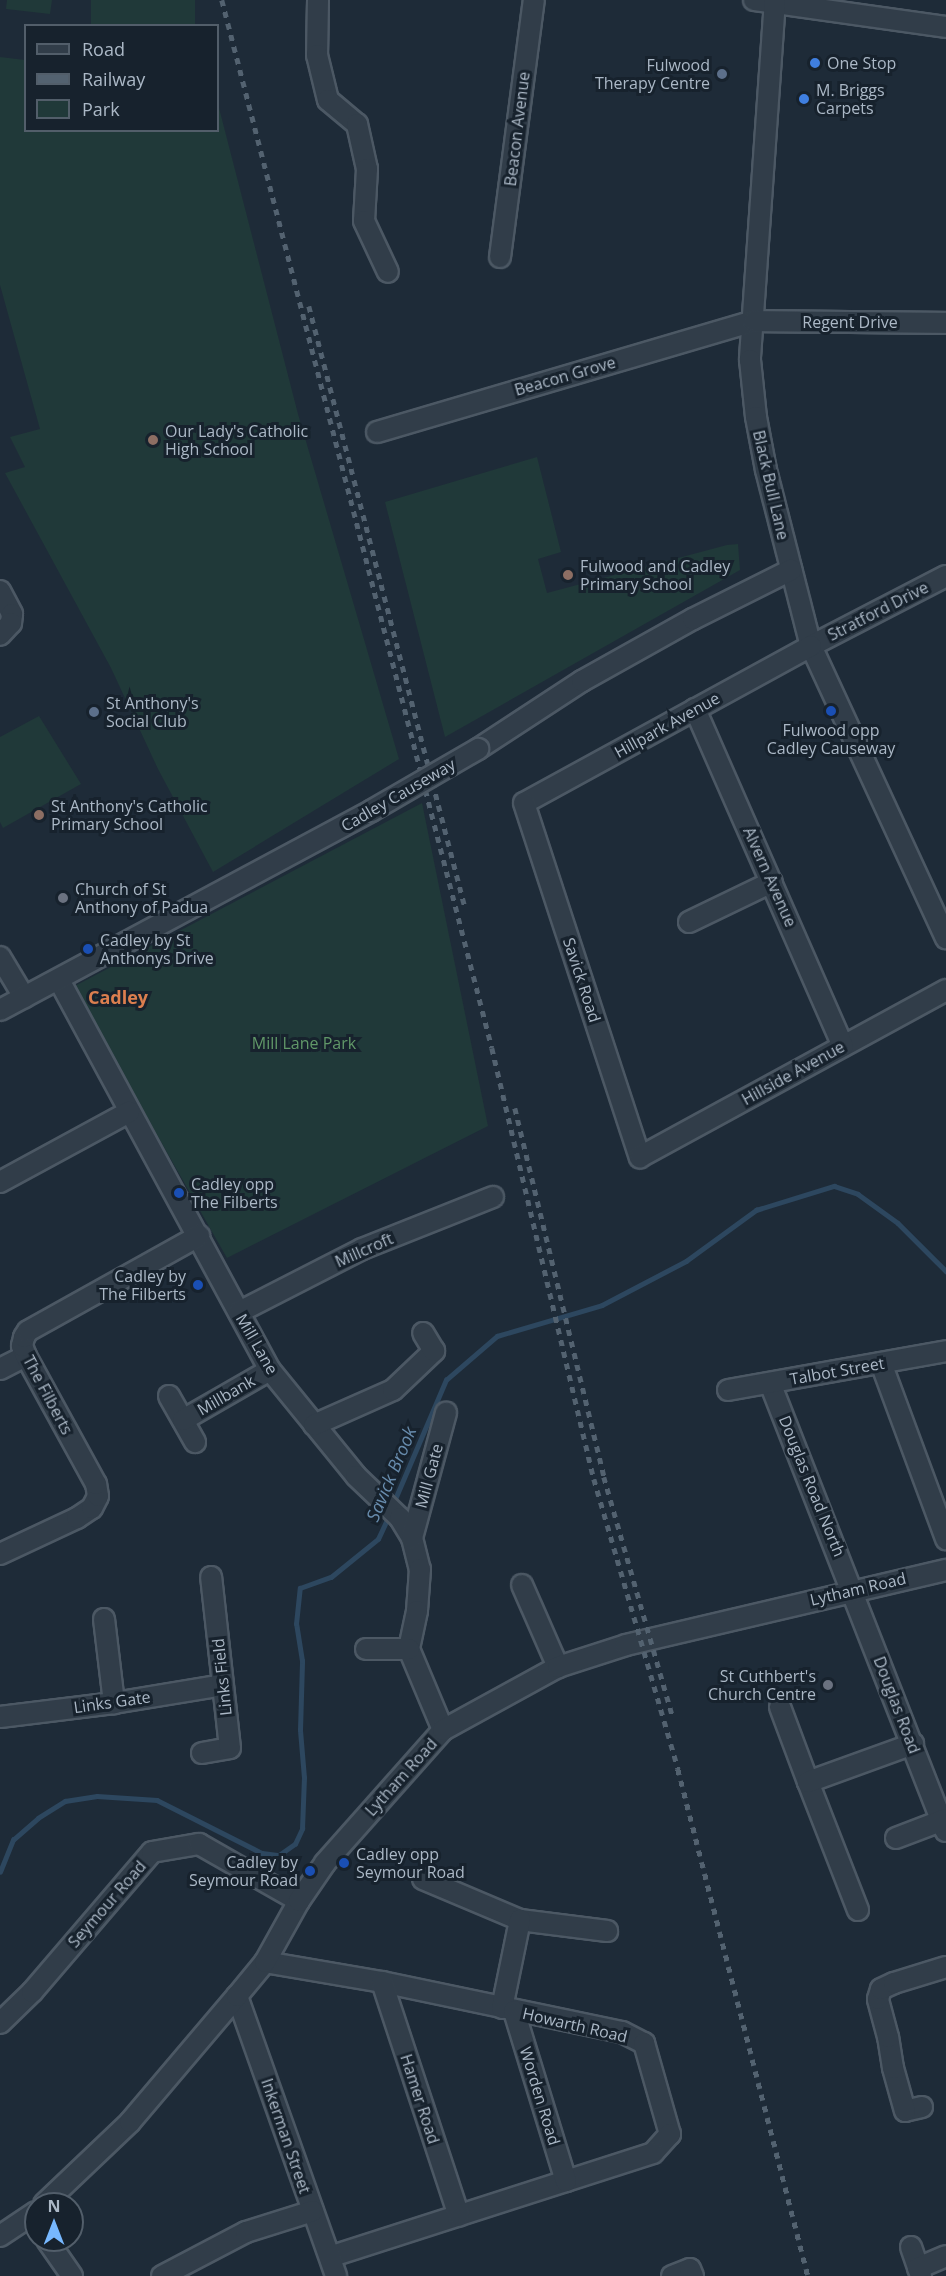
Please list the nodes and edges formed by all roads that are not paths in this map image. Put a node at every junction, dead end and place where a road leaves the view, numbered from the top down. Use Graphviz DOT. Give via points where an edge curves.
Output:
graph roads {
  1 [pos="318,0"];
  2 [pos="534,0"];
  3 [pos="754,0"];
  4 [pos="775,1"];
  5 [pos="946,27"];
  6 [pos="500,257"];
  7 [pos="388,272"];
  8 [pos="754,321"];
  9 [pos="946,323"];
  10 [pos="377,432"];
  11 [pos="791,570"];
  12 [pos="946,576"];
  13 [pos="0,591"];
  14 [pos="0,635"];
  15 [pos="811,646"];
  16 [pos="695,710"];
  17 [pos="524,803"];
  18 [pos="772,882"];
  19 [pos="689,922"];
  20 [pos="946,938"];
  21 [pos="0,957"];
  22 [pos="59,980"];
  23 [pos="946,990"];
  24 [pos="24,997"];
  25 [pos="0,1010"];
  26 [pos="843,1046"];
  27 [pos="129,1112"];
  28 [pos="640,1157"];
  29 [pos="0,1182"];
  30 [pos="493,1197"];
  31 [pos="199,1236"];
  32 [pos="239,1312"];
  33 [pos="423,1333"];
  34 [pos="946,1351"];
  35 [pos="26,1356"];
  36 [pos="881,1363"];
  37 [pos="0,1369"];
  38 [pos="270,1370"];
  39 [pos="770,1383"];
  40 [pos="728,1389"];
  41 [pos="169,1396"];
  42 [pos="446,1413"];
  43 [pos="183,1420"];
  44 [pos="314,1425"];
  45 [pos="195,1442"];
  46 [pos="412,1538"];
  47 [pos="946,1539"];
  48 [pos="0,1554"];
  49 [pos="946,1570"];
  50 [pos="211,1577"];
  51 [pos="522,1585"];
  52 [pos="853,1589"];
  53 [pos="104,1619"];
  54 [pos="366,1649"];
  55 [pos="409,1649"];
  56 [pos="558,1667"];
  57 [pos="223,1684"];
  58 [pos="114,1703"];
  59 [pos="780,1707"];
  60 [pos="0,1717"];
  61 [pos="442,1730"];
  62 [pos="913,1744"];
  63 [pos="202,1753"];
  64 [pos="808,1782"];
  65 [pos="945,1823"];
  66 [pos="896,1838"];
  67 [pos="423,1879"];
  68 [pos="299,1901"];
  69 [pos="858,1910"];
  70 [pos="520,1920"];
  71 [pos="607,1931"];
  72 [pos="265,1962"];
  73 [pos="946,1968"];
  74 [pos="382,1982"];
  75 [pos="237,1996"];
  76 [pos="508,2010"];
  77 [pos="0,2023"];
  78 [pos="922,2107"];
  79 [pos="566,2181"];
  80 [pos="59,2192"];
  81 [pos="313,2211"];
  82 [pos="459,2216"];
  83 [pos="24,2222"];
  84 [pos="0,2236"];
  85 [pos="911,2247"];
  86 [pos="55,2252"];
  87 [pos="946,2256"];
  88 [pos="333,2267"];
  89 [pos="920,2272"];
  90 [pos="72,2276"];
  91 [pos="162,2276"];
  1 -- 7 [label="street" via="317,55 328,100 357,124 367,169 364,221"];
  2 -- 6 [label="street, Beacon Avenue"];
  3 -- 4 [label="street"];
  4 -- 5 [label="street"];
  4 -- 8 [label="street, Black Bull Lane"];
  8 -- 9 [label="street, Regent Drive"];
  8 -- 10 [label="street, Beacon Grove"];
  8 -- 11 [label="street, Black Bull Lane" via="750,360 756,417"];
  11 -- 15 [label="street, Black Bull Lane"];
  11 -- 22 [label="street, Cadley Causeway, bridge" via="582,681 478,749 371,811"];
  12 -- 15 [label="street, Stratford Drive"];
  13 -- 14 [label="street" via="12,614 11,623"];
  15 -- 16 [label="street, Hillpark Avenue"];
  15 -- 20 [label="street, Black Bull Lane"];
  16 -- 17 [label="street, Hillpark Avenue"];
  16 -- 18 [label="street, Alvern Avenue"];
  17 -- 28 [label="street, Savick Road"];
  18 -- 19 [label="street"];
  18 -- 26 [label="street, Alvern Avenue"];
  21 -- 24 [label="street"];
  22 -- 24 [label="street, Cadley Causeway"];
  22 -- 27 [label="street, Mill Lane"];
  23 -- 26 [label="street, Hillside Avenue"];
  24 -- 25 [label="street, Cadley Causeway"];
  26 -- 28 [label="street, Hillside Avenue"];
  27 -- 29 [label="street"];
  27 -- 31 [label="street, Mill Lane"];
  30 -- 32 [label="street, Millcroft" via="362,1249"];
  31 -- 32 [label="street, Mill Lane"];
  31 -- 35 [label="street, The Filberts" via="28,1331 22,1346"];
  32 -- 38 [label="street, Mill Lane"];
  33 -- 44 [label="street" via="434,1351 393,1390"];
  34 -- 36 [label="street, Talbot Street"];
  35 -- 37 [label="street"];
  35 -- 48 [label="street, The Filberts" via="96,1484 98,1496 92,1509 77,1518"];
  36 -- 39 [label="street, Talbot Street"];
  36 -- 47 [label="street"];
  38 -- 43 [label="street, Millbank"];
  38 -- 44 [label="street, Mill Lane"];
  39 -- 40 [label="street, Talbot Street"];
  39 -- 52 [label="street, Douglas Road North"];
  41 -- 43 [label="street, Millbank"];
  42 -- 46 [label="street, Mill Gate"];
  43 -- 45 [label="street, Millbank"];
  44 -- 46 [label="street, Mill Lane" via="400,1518"];
  46 -- 55 [label="street, Mill Lane" via="420,1569"];
  49 -- 52 [label="street, Lytham Road"];
  50 -- 57 [label="street, Links Field"];
  51 -- 56 [label="street"];
  52 -- 56 [label="street, Lytham Road" via="626,1645"];
  52 -- 62 [label="street, Douglas Road"];
  53 -- 58 [label="street"];
  54 -- 55 [label="street"];
  55 -- 61 [label="street"];
  56 -- 61 [label="street, Lytham Road"];
  57 -- 58 [label="street, Links Gate"];
  57 -- 63 [label="street, Links Field" via="230,1748"];
  58 -- 60 [label="street, Links Gate"];
  59 -- 64 [label="street"];
  61 -- 68 [label="street, Lytham Road" via="325,1863"];
  62 -- 64 [label="street"];
  62 -- 65 [label="street, Douglas Road"];
  64 -- 69 [label="street"];
  65 -- 66 [label="street"];
  67 -- 70 [label="street"];
  68 -- 72 [label="street, Lytham Road"];
  68 -- 77 [label="street, Seymour Road" via="199,1844 152,1851 32,1992"];
  70 -- 71 [label="street"];
  70 -- 76 [label="street"];
  72 -- 74 [label="street, Howarth Road"];
  72 -- 75 [label="street, Lytham Road"];
  73 -- 78 [label="street" via="894,1983 881,1989 878,1999 905,2110"];
  74 -- 76 [label="street, Howarth Road"];
  74 -- 82 [label="street, Hamer Road"];
  75 -- 80 [label="street, Lytham Road" via="130,2122"];
  75 -- 81 [label="street, Inkerman Street"];
  76 -- 79 [label="street, Worden Road"];
  76 -- 79 [label="street, Howarth Road" via="622,2032 644,2043 670,2134 653,2153"];
  79 -- 82 [label="street, Howarth Road"];
  81 -- 88 [label="street, Inkerman Street"];
  81 -- 91 [label="street" via="246,2232"];
  82 -- 88 [label="street, Howarth Road"];
  83 -- 84 [label="street, Lytham Road"];
  85 -- 89 [label="street"];
  86 -- 90 [label="street"];
  87 -- 89 [label="street"];
}
